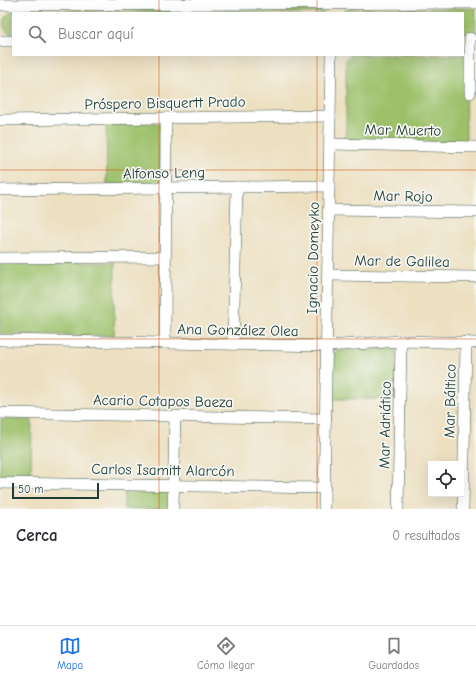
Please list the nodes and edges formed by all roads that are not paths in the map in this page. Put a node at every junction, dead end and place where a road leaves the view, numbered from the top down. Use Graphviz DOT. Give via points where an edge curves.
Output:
graph roads {
  1 [pos="411,2"];
  2 [pos="476,3"];
  3 [pos="0,5"];
  4 [pos="331,6"];
  5 [pos="470,38"];
  6 [pos="0,41"];
  7 [pos="12,41"];
  8 [pos="331,56"];
  9 [pos="470,94"];
  10 [pos="330,116"];
  11 [pos="166,118"];
  12 [pos="0,120"];
  13 [pos="330,144"];
  14 [pos="476,147"];
  15 [pos="329,186"];
  16 [pos="237,187"];
  17 [pos="165,188"];
  18 [pos="0,190"];
  19 [pos="329,210"];
  20 [pos="476,212"];
  21 [pos="165,257"];
  22 [pos="0,258"];
  23 [pos="328,275"];
  24 [pos="476,277"];
  25 [pos="0,340"];
  26 [pos="401,341"];
  27 [pos="471,342"];
  28 [pos="164,343"];
  29 [pos="233,344"];
  30 [pos="327,346"];
  31 [pos="0,413"];
  32 [pos="175,416"];
  33 [pos="326,419"];
  34 [pos="0,483"];
  35 [pos="173,485"];
  36 [pos="325,488"];
  37 [pos="173,509"];
  38 [pos="324,509"];
  39 [pos="398,509"];
  40 [pos="463,509"];
  1 -- 2 [label="street"];
  1 -- 4 [label="street"];
  3 -- 4 [label="street"];
  5 -- 9 [label="street"];
  6 -- 7 [label="street"];
  8 -- 10 [label="street, Ignacio Domeyko"];
  10 -- 11 [label="street, Próspero Bisquertt Prado"];
  10 -- 13 [label="street, Ignacio Domeyko"];
  11 -- 12 [label="street, Próspero Bisquertt Prado"];
  11 -- 17 [label="street"];
  13 -- 14 [label="street, Mar Muerto"];
  13 -- 15 [label="street, Ignacio Domeyko"];
  15 -- 16 [label="street, Alfonso Leng"];
  15 -- 19 [label="street, Ignacio Domeyko"];
  16 -- 17 [label="street, Alfonso Leng"];
  16 -- 29 [label="street"];
  17 -- 18 [label="street, Alfonso Leng"];
  17 -- 21 [label="street"];
  19 -- 20 [label="street, Mar Rojo"];
  19 -- 23 [label="street, Ignacio Domeyko"];
  21 -- 22 [label="street"];
  21 -- 28 [label="street"];
  23 -- 24 [label="street, Mar de Galilea"];
  23 -- 30 [label="street, Ignacio Domeyko"];
  25 -- 28 [label="street, Ana González Olea"];
  26 -- 27 [label="street, Ana González Olea"];
  26 -- 30 [label="street, Ana González Olea"];
  26 -- 39 [label="street, Mar Adriático"];
  27 -- 40 [label="street, Mar Báltico"];
  28 -- 29 [label="street, Ana González Olea"];
  29 -- 30 [label="street, Ana González Olea"];
  30 -- 33 [label="street, Ignacio Domeyko"];
  31 -- 32 [label="street, Acario Cotapos Baeza"];
  32 -- 33 [label="street, Acario Cotapos Baeza"];
  32 -- 35 [label="street"];
  33 -- 36 [label="street, Ignacio Domeyko"];
  34 -- 35 [label="street, Carlos Isamitt Alarcón"];
  35 -- 36 [label="street, Carlos Isamitt Alarcón"];
  35 -- 37 [label="street"];
  36 -- 38 [label="street, Ignacio Domeyko"];
}
